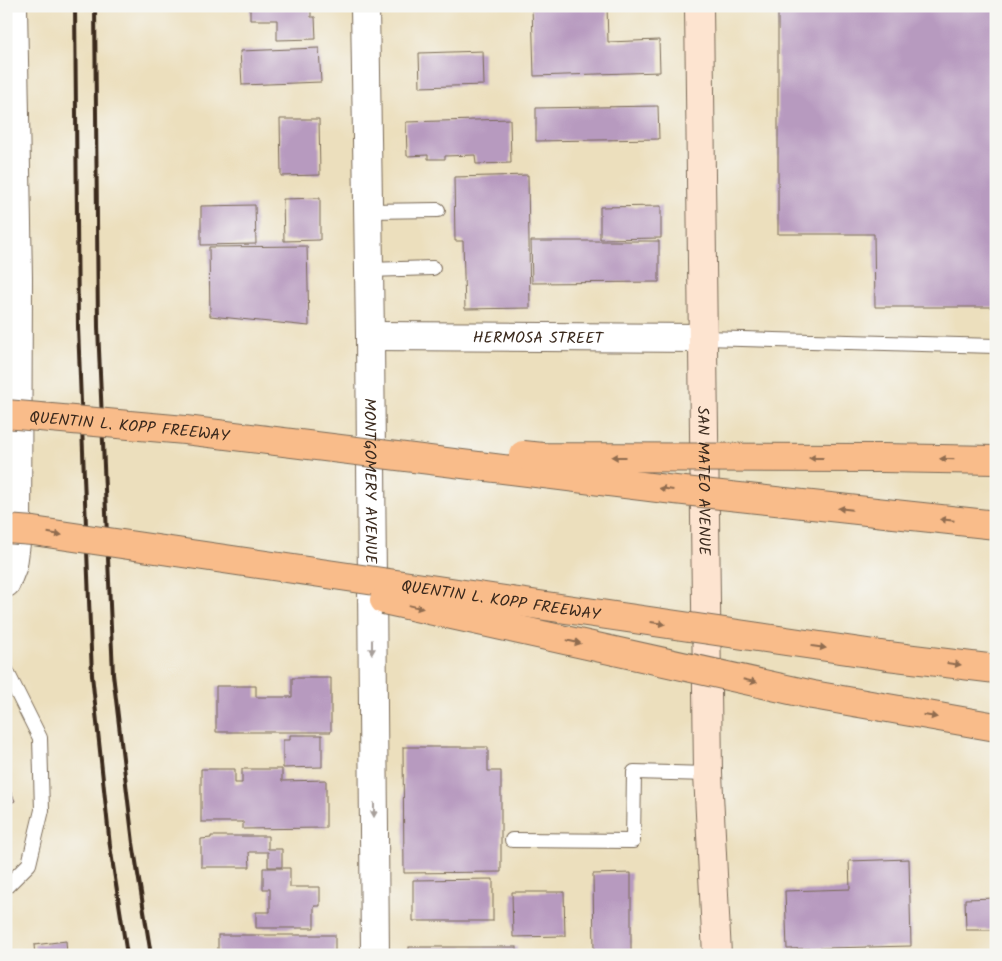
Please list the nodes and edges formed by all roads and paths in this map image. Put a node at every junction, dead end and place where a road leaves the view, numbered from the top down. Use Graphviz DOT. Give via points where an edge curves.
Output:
graph roads {
  1 [pos="13,6"];
  2 [pos="365,6"];
  3 [pos="699,6"];
  4 [pos="10,33"];
  5 [pos="438,210"];
  6 [pos="368,211"];
  7 [pos="433,268"];
  8 [pos="369,270"];
  9 [pos="12,279"];
  10 [pos="370,336"];
  11 [pos="704,338"];
  12 [pos="996,346"];
  13 [pos="6,414"];
  14 [pos="185,430"];
  15 [pos="996,460"];
  16 [pos="996,525"];
  17 [pos="6,529"];
  18 [pos="163,551"];
  19 [pos="6,582"];
  20 [pos="996,669"];
  21 [pos="6,670"];
  22 [pos="996,728"];
  23 [pos="708,774"];
  24 [pos="512,840"];
  25 [pos="6,887"];
  26 [pos="375,955"];
  27 [pos="717,955"];
  1 -- 4 [label="street"];
  2 -- 6 [label="street, MONTGOMERY AVENUE"];
  3 -- 11 [label="main road, SAN MATEO AVENUE"];
  4 -- 9 [label="street"];
  5 -- 6 [label="lane"];
  6 -- 8 [label="street, MONTGOMERY AVENUE"];
  7 -- 8 [label="lane"];
  8 -- 10 [label="street, MONTGOMERY AVENUE"];
  9 -- 19 [label="street" via="17,536 13,565"];
  10 -- 11 [label="street, HERMOSA STREET"];
  10 -- 26 [label="street, MONTGOMERY AVENUE, one-way"];
  11 -- 12 [label="lane"];
  11 -- 23 [label="main road, SAN MATEO AVENUE"];
  13 -- 14 [label="highway, QUENTIN L. KOPP FREEWAY, bridge"];
  15 -- 14 [label="highway, one-way, bridge" via="543,457"];
  16 -- 14 [label="highway, QUENTIN L. KOPP FREEWAY, one-way, bridge" via="666,489"];
  17 -- 18 [label="highway, QUENTIN L. KOPP FREEWAY, one-way, bridge"];
  18 -- 20 [label="highway, QUENTIN L. KOPP FREEWAY, one-way, bridge"];
  18 -- 22 [label="highway, one-way, bridge" via="813,695"];
  21 -- 25 [label="lane" via="40,738 42,810 29,864"];
  23 -- 24 [label="lane" via="634,772 633,841"];
  23 -- 27 [label="main road, SAN MATEO AVENUE"];
}
